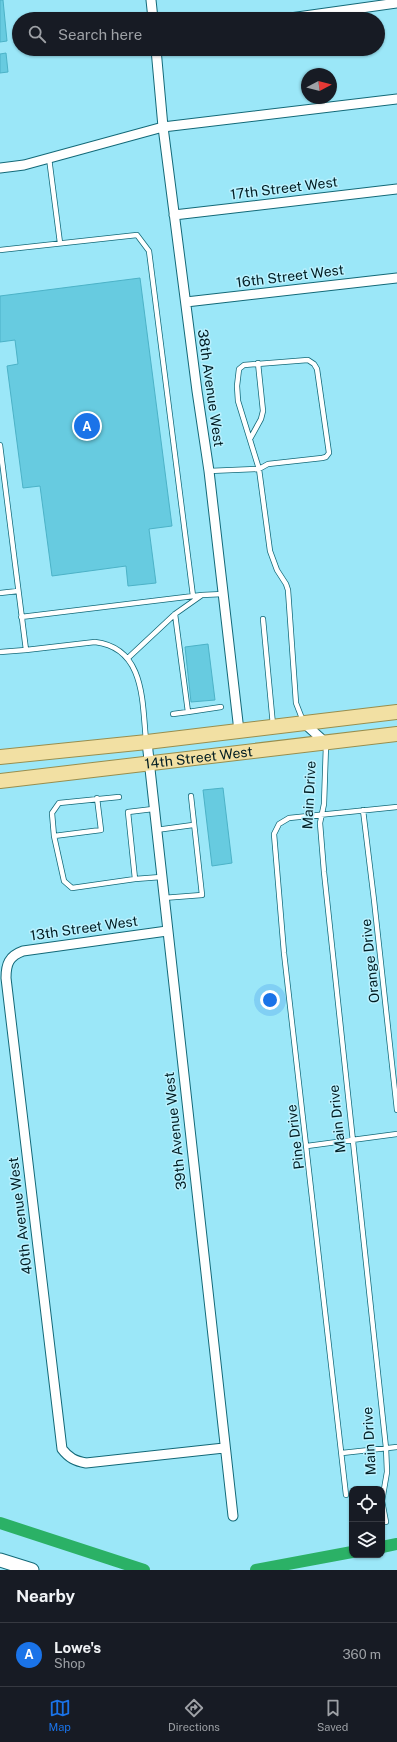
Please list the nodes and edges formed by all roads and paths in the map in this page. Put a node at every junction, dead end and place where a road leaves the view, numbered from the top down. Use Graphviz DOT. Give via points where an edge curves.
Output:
graph roads {
  1 [pos="151,0"];
  2 [pos="397,3"];
  3 [pos="152,12"];
  4 [pos="333,12"];
  5 [pos="157,56"];
  6 [pos="397,99"];
  7 [pos="163,127"];
  8 [pos="49,158"];
  9 [pos="0,168"];
  10 [pos="397,189"];
  11 [pos="174,215"];
  12 [pos="60,243"];
  13 [pos="0,250"];
  14 [pos="397,278"];
  15 [pos="186,302"];
  16 [pos="258,363"];
  17 [pos="250,439"];
  18 [pos="0,445"];
  19 [pos="259,469"];
  20 [pos="209,471"];
  21 [pos="18,591"];
  22 [pos="0,593"];
  23 [pos="223,594"];
  24 [pos="202,595"];
  25 [pos="193,596"];
  26 [pos="175,614"];
  27 [pos="21,617"];
  28 [pos="263,619"];
  29 [pos="26,650"];
  30 [pos="0,652"];
  31 [pos="128,658"];
  32 [pos="221,707"];
  33 [pos="188,712"];
  34 [pos="397,712"];
  35 [pos="173,714"];
  36 [pos="304,723"];
  37 [pos="273,727"];
  38 [pos="239,731"];
  39 [pos="397,734"];
  40 [pos="147,742"];
  41 [pos="326,743"];
  42 [pos="0,757"];
  43 [pos="148,764"];
  44 [pos="0,781"];
  45 [pos="190,796"];
  46 [pos="119,797"];
  47 [pos="97,798"];
  48 [pos="397,807"];
  49 [pos="153,809"];
  50 [pos="363,810"];
  51 [pos="323,815"];
  52 [pos="193,825"];
  53 [pos="156,830"];
  54 [pos="54,836"];
  55 [pos="161,877"];
  56 [pos="135,879"];
  57 [pos="164,898"];
  58 [pos="167,931"];
  59 [pos="8,961"];
  60 [pos="397,1110"];
  61 [pos="397,1134"];
  62 [pos="354,1140"];
  63 [pos="307,1146"];
  64 [pos="397,1447"];
  65 [pos="224,1448"];
  66 [pos="386,1448"];
  67 [pos="342,1453"];
  68 [pos="346,1495"];
  69 [pos="233,1516"];
  70 [pos="386,1522"];
  71 [pos="0,1560"];
  72 [pos="32,1570"];
  1 -- 3 [label="street"];
  2 -- 4 [label="street"];
  5 -- 7 [label="street, 38th Avenue West"];
  6 -- 7 [label="street"];
  7 -- 8 [label="street"];
  7 -- 11 [label="street, 38th Avenue West"];
  8 -- 9 [label="street"];
  8 -- 12 [label="lane"];
  10 -- 11 [label="street, 17th Street West"];
  11 -- 15 [label="street, 38th Avenue West"];
  12 -- 13 [label="lane"];
  12 -- 25 [label="lane" via="137,235 149,251"];
  14 -- 15 [label="street, 16th Street West"];
  15 -- 20 [label="street, 38th Avenue West"];
  16 -- 17 [label="lane" via="263,410"];
  16 -- 17 [label="lane" via="244,365 239,369 238,375 238,401"];
  16 -- 19 [label="lane" via="308,360 314,364 329,453 322,458 268,464"];
  17 -- 19 [label="lane"];
  18 -- 21 [label="lane"];
  19 -- 20 [label="lane"];
  19 -- 36 [label="lane" via="270,551 288,590 296,703"];
  20 -- 23 [label="street, 38th Avenue West"];
  21 -- 22 [label="lane"];
  21 -- 27 [label="lane"];
  23 -- 24 [label="lane"];
  23 -- 38 [label="street, 38th Avenue West"];
  24 -- 25 [label="lane"];
  24 -- 26 [label="lane"];
  25 -- 27 [label="lane"];
  26 -- 31 [label="lane"];
  26 -- 33 [label="lane"];
  27 -- 29 [label="lane"];
  28 -- 37 [label="lane"];
  29 -- 30 [label="lane"];
  29 -- 31 [label="lane" via="95,642 118,650"];
  31 -- 40 [label="lane" via="139,681"];
  32 -- 33 [label="lane"];
  33 -- 35 [label="lane"];
  34 -- 36 [label="main road, 14th Street West"];
  36 -- 37 [label="main road, 14th Street West"];
  36 -- 41 [label="street, Main Drive"];
  37 -- 38 [label="main road, 14th Street West"];
  38 -- 40 [label="main road, 14th Street West"];
  39 -- 41 [label="main road, 14th Street West"];
  40 -- 42 [label="main road, 14th Street West"];
  40 -- 43 [label="street, 39th Avenue West"];
  41 -- 43 [label="main road, 14th Street West"];
  41 -- 51 [label="lane, Main Drive"];
  43 -- 44 [label="main road, 14th Street West"];
  43 -- 49 [label="street, 39th Avenue West"];
  45 -- 52 [label="lane"];
  46 -- 47 [label="lane"];
  47 -- 54 [label="lane" via="59,803 52,814"];
  47 -- 54 [label="lane" via="101,830"];
  48 -- 50 [label="lane, Pine Drive"];
  49 -- 53 [label="street, 39th Avenue West"];
  49 -- 56 [label="lane" via="128,812"];
  50 -- 51 [label="lane, Pine Drive"];
  50 -- 60 [label="lane, Orange Drive"];
  51 -- 62 [label="lane, Main Drive" via="320,823 324,872"];
  51 -- 63 [label="lane, Pine Drive" via="289,818 279,824 274,834 284,952"];
  52 -- 53 [label="lane"];
  52 -- 57 [label="lane" via="202,895"];
  53 -- 55 [label="street, 39th Avenue West"];
  54 -- 56 [label="lane" via="64,881 72,888"];
  55 -- 56 [label="lane"];
  55 -- 57 [label="street, 39th Avenue West"];
  57 -- 58 [label="street, 39th Avenue West"];
  58 -- 59 [label="street, 13th Street West" via="36,948 15,954"];
  58 -- 65 [label="street, 39th Avenue West"];
  59 -- 65 [label="street, 40th Avenue West" via="6,978 62,1449 76,1462 100,1463"];
  61 -- 62 [label="lane"];
  62 -- 63 [label="lane"];
  62 -- 66 [label="lane, Main Drive"];
  63 -- 67 [label="lane, Pine Drive"];
  64 -- 66 [label="lane"];
  65 -- 69 [label="street, 39th Avenue West"];
  66 -- 67 [label="lane"];
  66 -- 70 [label="lane, Main Drive" via="387,1472 382,1500"];
  67 -- 68 [label="lane, Pine Drive"];
  71 -- 72 [label="main road"];
}
